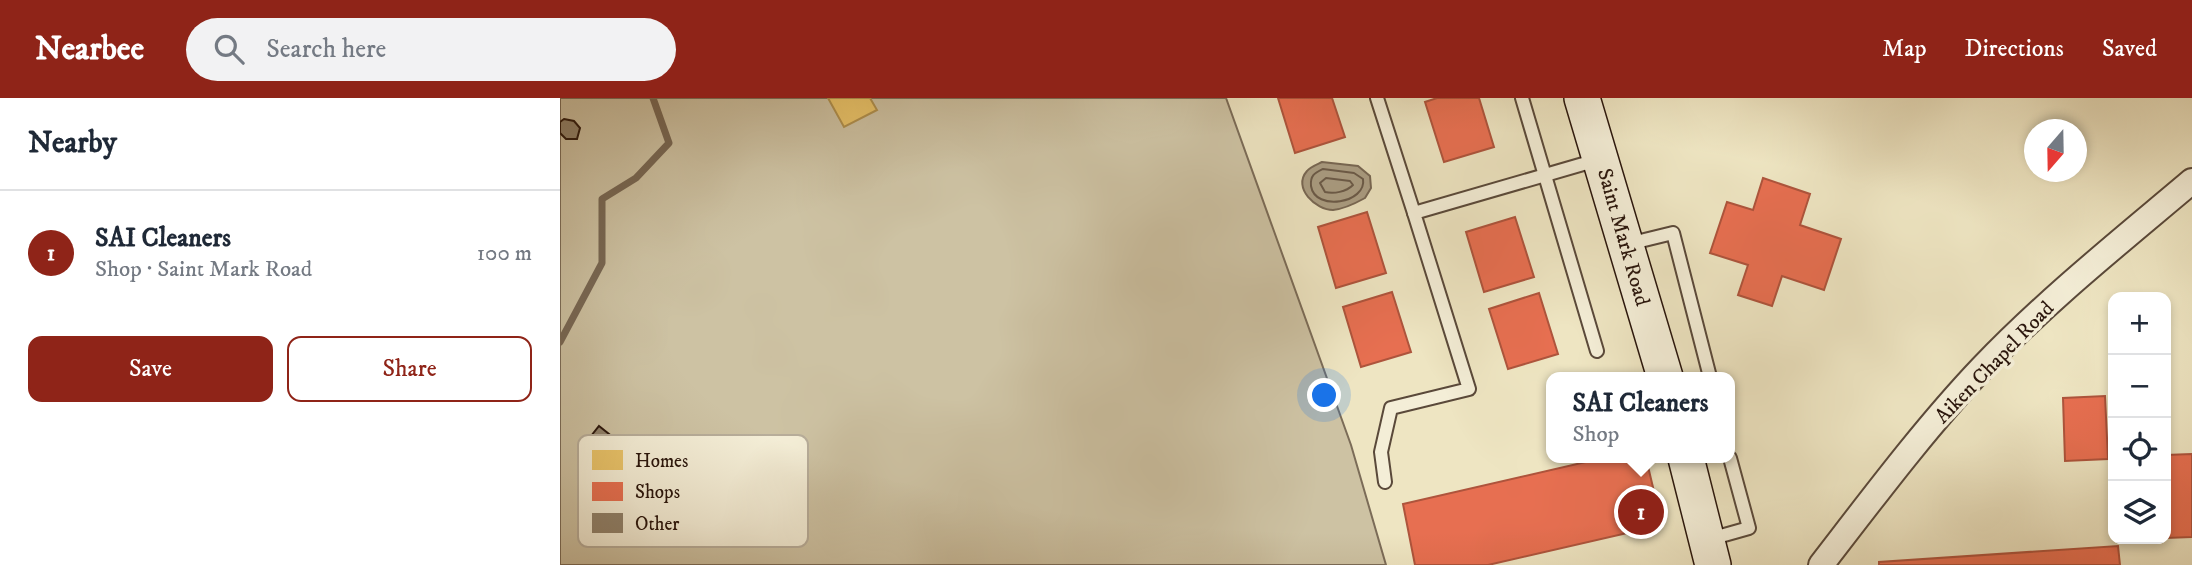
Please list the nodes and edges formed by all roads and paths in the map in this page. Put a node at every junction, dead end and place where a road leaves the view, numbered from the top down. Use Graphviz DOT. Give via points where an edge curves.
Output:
graph roads {
  1 [pos="1377,98"];
  2 [pos="1522,98"];
  3 [pos="1582,98"];
  4 [pos="1601,159"];
  5 [pos="1545,176"];
  6 [pos="2192,181"];
  7 [pos="1414,213"];
  8 [pos="1627,245"];
  9 [pos="1597,351"];
  10 [pos="1664,372"];
  11 [pos="1709,372"];
  12 [pos="1687,463"];
  13 [pos="1731,463"];
  14 [pos="1385,482"];
  15 [pos="1710,552"];
  16 [pos="1821,565"];
  1 -- 7 [label="lane"];
  2 -- 5 [label="lane"];
  3 -- 4 [label="street, Saint Mark Road"];
  4 -- 5 [label="lane"];
  4 -- 8 [label="street, Saint Mark Road"];
  5 -- 7 [label="lane"];
  5 -- 9 [label="lane"];
  6 -- 16 [label="street, Aiken Chapel Road" via="2025,325 1981,369"];
  7 -- 14 [label="lane" via="1469,389 1391,408 1381,452"];
  8 -- 10 [label="street, Saint Mark Road"];
  8 -- 11 [label="lane" via="1673,233"];
  12 -- 15 [label="street"];
  13 -- 15 [label="lane" via="1749,528"];
}
